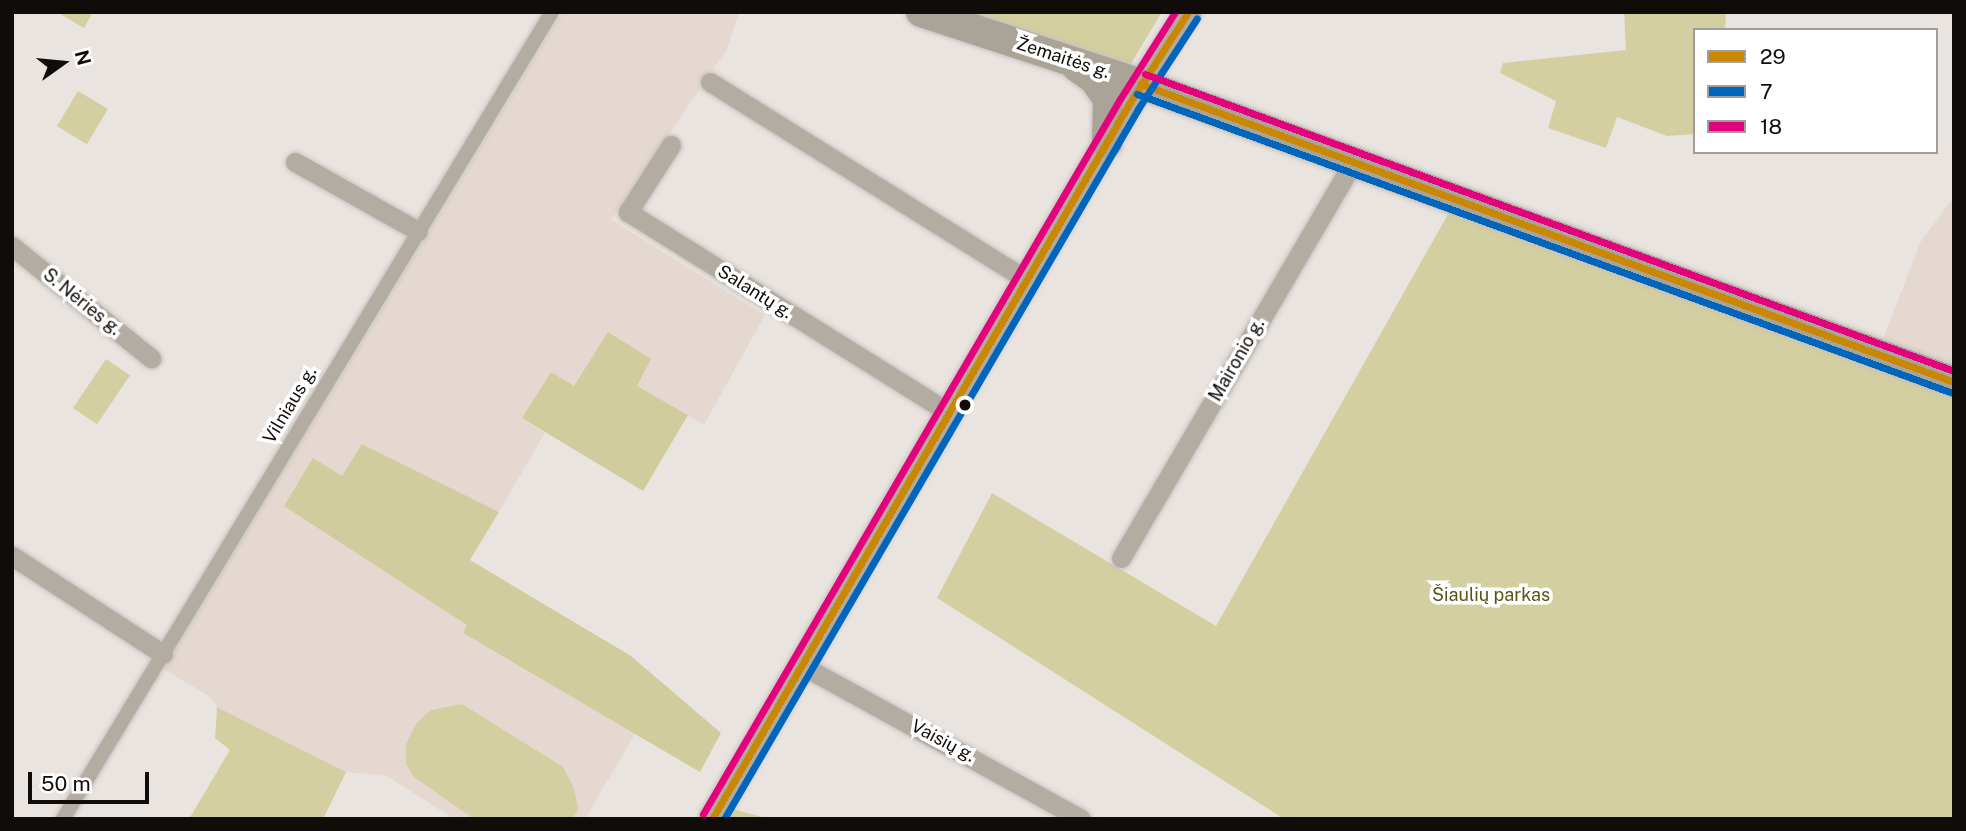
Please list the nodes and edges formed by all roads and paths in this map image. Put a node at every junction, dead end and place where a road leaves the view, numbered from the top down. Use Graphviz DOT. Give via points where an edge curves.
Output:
graph roads {
  1 [pos="552,12"];
  2 [pos="921,12"];
  3 [pos="1188,12"];
  4 [pos="1065,59"];
  5 [pos="710,82"];
  6 [pos="1141,84"];
  7 [pos="1107,143"];
  8 [pos="671,145"];
  9 [pos="295,162"];
  10 [pos="1353,162"];
  11 [pos="418,231"];
  12 [pos="12,246"];
  13 [pos="1027,280"];
  14 [pos="151,358"];
  15 [pos="1954,382"];
  16 [pos="950,413"];
  17 [pos="12,556"];
  18 [pos="1121,558"];
  19 [pos="163,654"];
  20 [pos="803,666"];
  21 [pos="63,819"];
  22 [pos="712,819"];
  23 [pos="1081,819"];
  1 -- 11 [label="street, Vilniaus g."];
  2 -- 4 [label="main road, Žemaitės g."];
  3 -- 6 [label="main road"];
  4 -- 6 [label="main road, Žemaitės g."];
  4 -- 7 [label="main road" via="1094,79 1108,99"];
  5 -- 13 [label="street"];
  6 -- 7 [label="main road"];
  6 -- 10 [label="main road, Žemaitės g."];
  7 -- 13 [label="main road"];
  8 -- 16 [label="street, Salantų g." via="628,212"];
  9 -- 11 [label="street"];
  10 -- 15 [label="main road, Žemaitės g."];
  10 -- 18 [label="street, Maironio g."];
  11 -- 19 [label="street, Vilniaus g."];
  12 -- 14 [label="street, S. Nėries g."];
  13 -- 16 [label="main road"];
  16 -- 20 [label="main road"];
  17 -- 19 [label="street"];
  19 -- 21 [label="street, Vilniaus g."];
  20 -- 22 [label="main road"];
  20 -- 23 [label="street, Vaisių g."];
}
